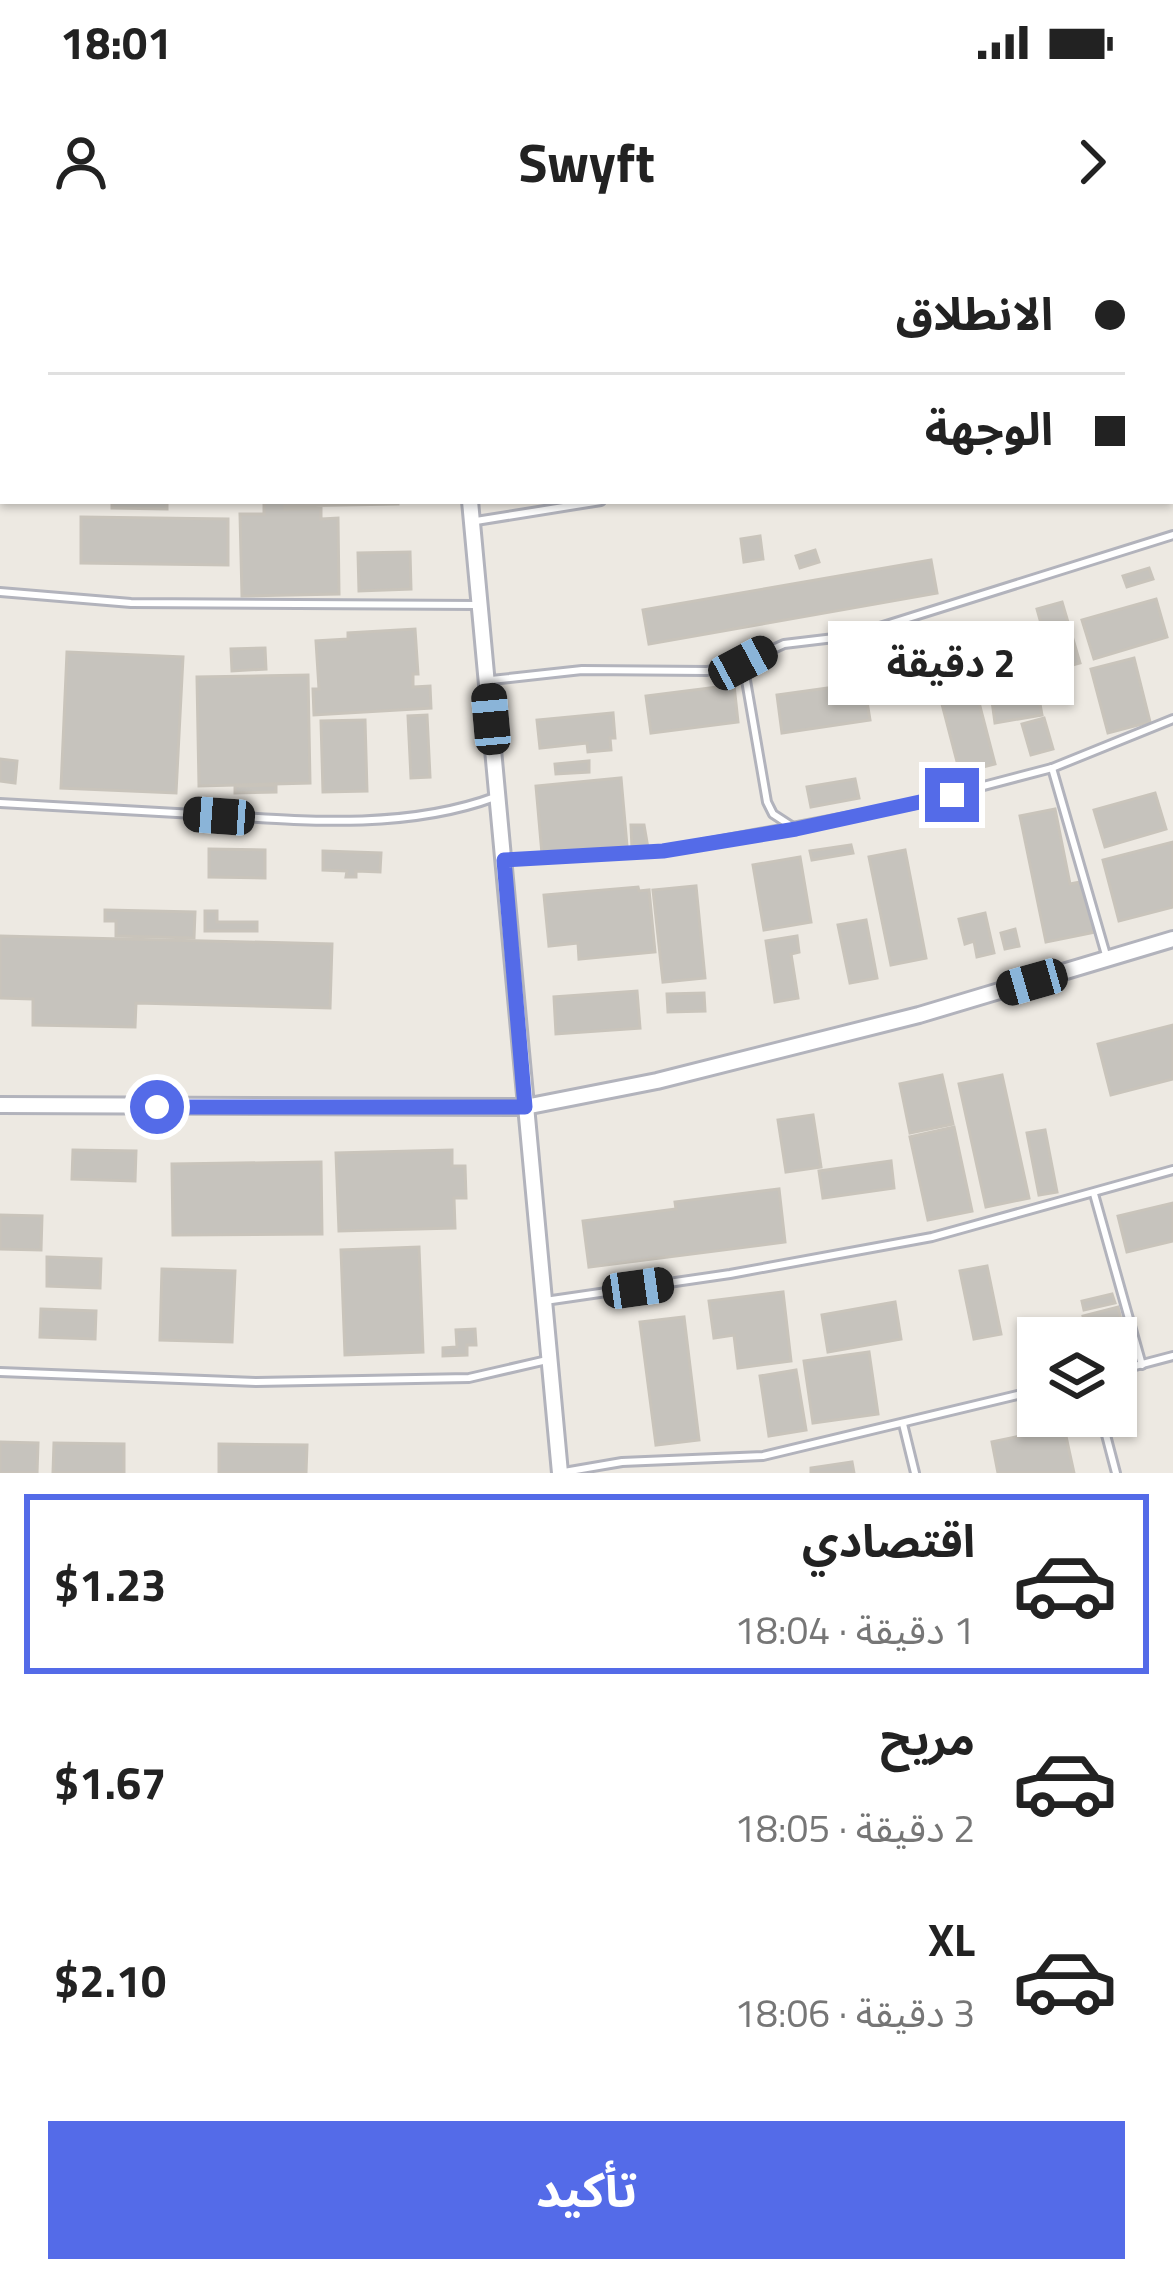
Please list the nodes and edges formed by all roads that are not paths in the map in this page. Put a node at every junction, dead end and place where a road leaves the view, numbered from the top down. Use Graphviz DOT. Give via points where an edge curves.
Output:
graph roads {
  1 [pos="470,504"];
  2 [pos="583,504"];
  3 [pos="472,522"];
  4 [pos="1173,535"];
  5 [pos="0,592"];
  6 [pos="481,605"];
  7 [pos="743,663"];
  8 [pos="487,681"];
  9 [pos="1173,719"];
  10 [pos="1052,768"];
  11 [pos="498,796"];
  12 [pos="0,803"];
  13 [pos="796,829"];
  14 [pos="504,860"];
  15 [pos="1173,939"];
  16 [pos="1108,960"];
  17 [pos="0,1105"];
  18 [pos="525,1107"];
  19 [pos="1173,1170"];
  20 [pos="1094,1195"];
  21 [pos="545,1301"];
  22 [pos="1173,1356"];
  23 [pos="547,1360"];
  24 [pos="1142,1365"];
  25 [pos="1137,1366"];
  26 [pos="0,1372"];
  27 [pos="1017,1395"];
  28 [pos="902,1423"];
  29 [pos="1107,1437"];
  30 [pos="560,1473"];
  31 [pos="915,1473"];
  32 [pos="1116,1473"];
  1 -- 3 [label="street"];
  2 -- 3 [label="lane"];
  3 -- 6 [label="street"];
  4 -- 7 [label="lane" via="851,636 784,644"];
  5 -- 6 [label="lane" via="131,603"];
  6 -- 8 [label="street"];
  7 -- 8 [label="lane" via="683,674 583,670"];
  7 -- 13 [label="lane" via="767,802"];
  8 -- 11 [label="street"];
  9 -- 10 [label="lane"];
  10 -- 13 [label="lane"];
  10 -- 16 [label="lane"];
  11 -- 12 [label="lane" via="410,816 307,821"];
  11 -- 14 [label="street"];
  13 -- 14 [label="lane" via="663,851"];
  14 -- 18 [label="street"];
  15 -- 16 [label="street"];
  16 -- 18 [label="street" via="766,1053"];
  17 -- 18 [label="street"];
  18 -- 21 [label="street"];
  19 -- 20 [label="lane"];
  20 -- 21 [label="lane" via="932,1237"];
  20 -- 24 [label="lane"];
  21 -- 23 [label="street"];
  22 -- 24 [label="lane"];
  23 -- 26 [label="lane" via="445,1378 256,1382"];
  23 -- 30 [label="street"];
  24 -- 25 [label="lane"];
  27 -- 28 [label="lane"];
  28 -- 30 [label="lane" via="763,1456"];
  28 -- 31 [label="lane"];
  29 -- 32 [label="lane"];
}
